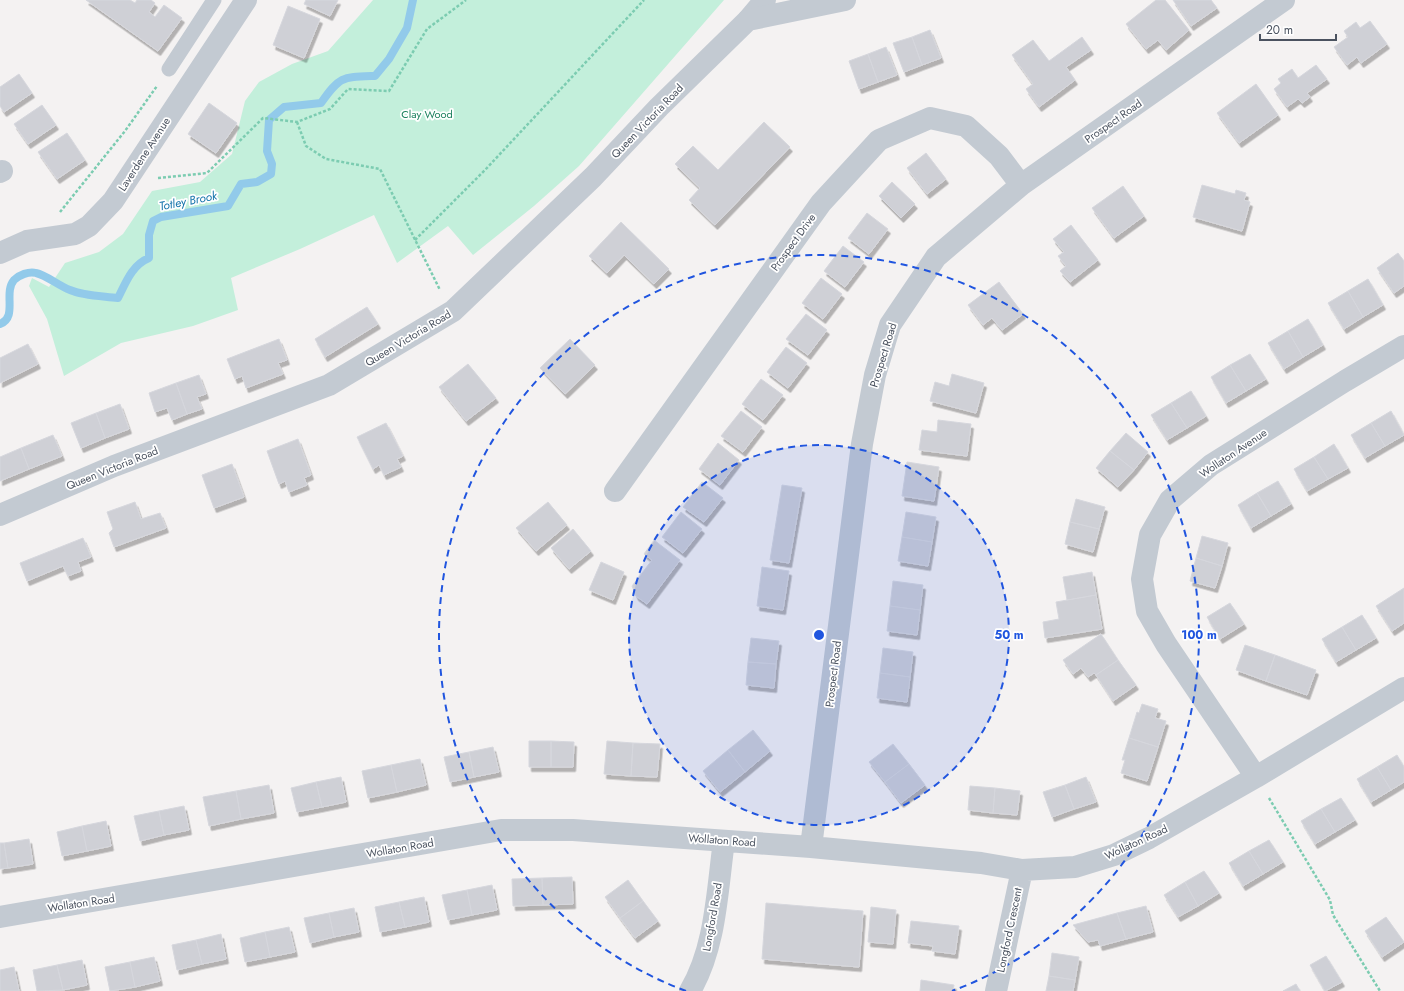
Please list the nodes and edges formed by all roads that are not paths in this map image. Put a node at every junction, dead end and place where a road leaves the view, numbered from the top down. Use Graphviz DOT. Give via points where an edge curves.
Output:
graph roads {
  1 [pos="214,0"];
  2 [pos="246,0"];
  3 [pos="766,0"];
  4 [pos="845,0"];
  5 [pos="1284,0"];
  6 [pos="748,20"];
  7 [pos="170,69"];
  8 [pos="1020,185"];
  9 [pos="0,253"];
  10 [pos="1404,346"];
  11 [pos="615,491"];
  12 [pos="0,515"];
  13 [pos="1404,688"];
  14 [pos="1256,777"];
  15 [pos="724,840"];
  16 [pos="811,847"];
  17 [pos="1022,870"];
  18 [pos="0,917"];
  19 [pos="690,991"];
  20 [pos="996,991"];
  1 -- 7 [label="lane"];
  2 -- 9 [label="street, Laverdene Avenue" via="109,206 89,226 75,234 27,241"];
  3 -- 6 [label="street, Queen Victoria Road"];
  4 -- 6 [label="street"];
  5 -- 8 [label="street, Prospect Road"];
  6 -- 12 [label="street, Queen Victoria Road" via="659,107 593,177 451,313 329,385 114,466"];
  8 -- 11 [label="street, Prospect Drive" via="999,156 966,126 930,118 879,140 821,203"];
  8 -- 16 [label="street, Prospect Road" via="936,257 890,325 875,376 862,444"];
  10 -- 14 [label="street, Wollaton Avenue" via="1212,465 1170,500 1150,535 1142,579 1147,612"];
  13 -- 14 [label="street, Wollaton Road"];
  14 -- 17 [label="street, Wollaton Road" via="1114,855 1075,867"];
  15 -- 16 [label="street, Wollaton Road"];
  15 -- 18 [label="street, Wollaton Road" via="573,830 501,830"];
  15 -- 19 [label="street, Longford Road" via="710,941 700,974"];
  16 -- 17 [label="street, Wollaton Road" via="981,863"];
  17 -- 20 [label="street, Longford Crescent"];
}
